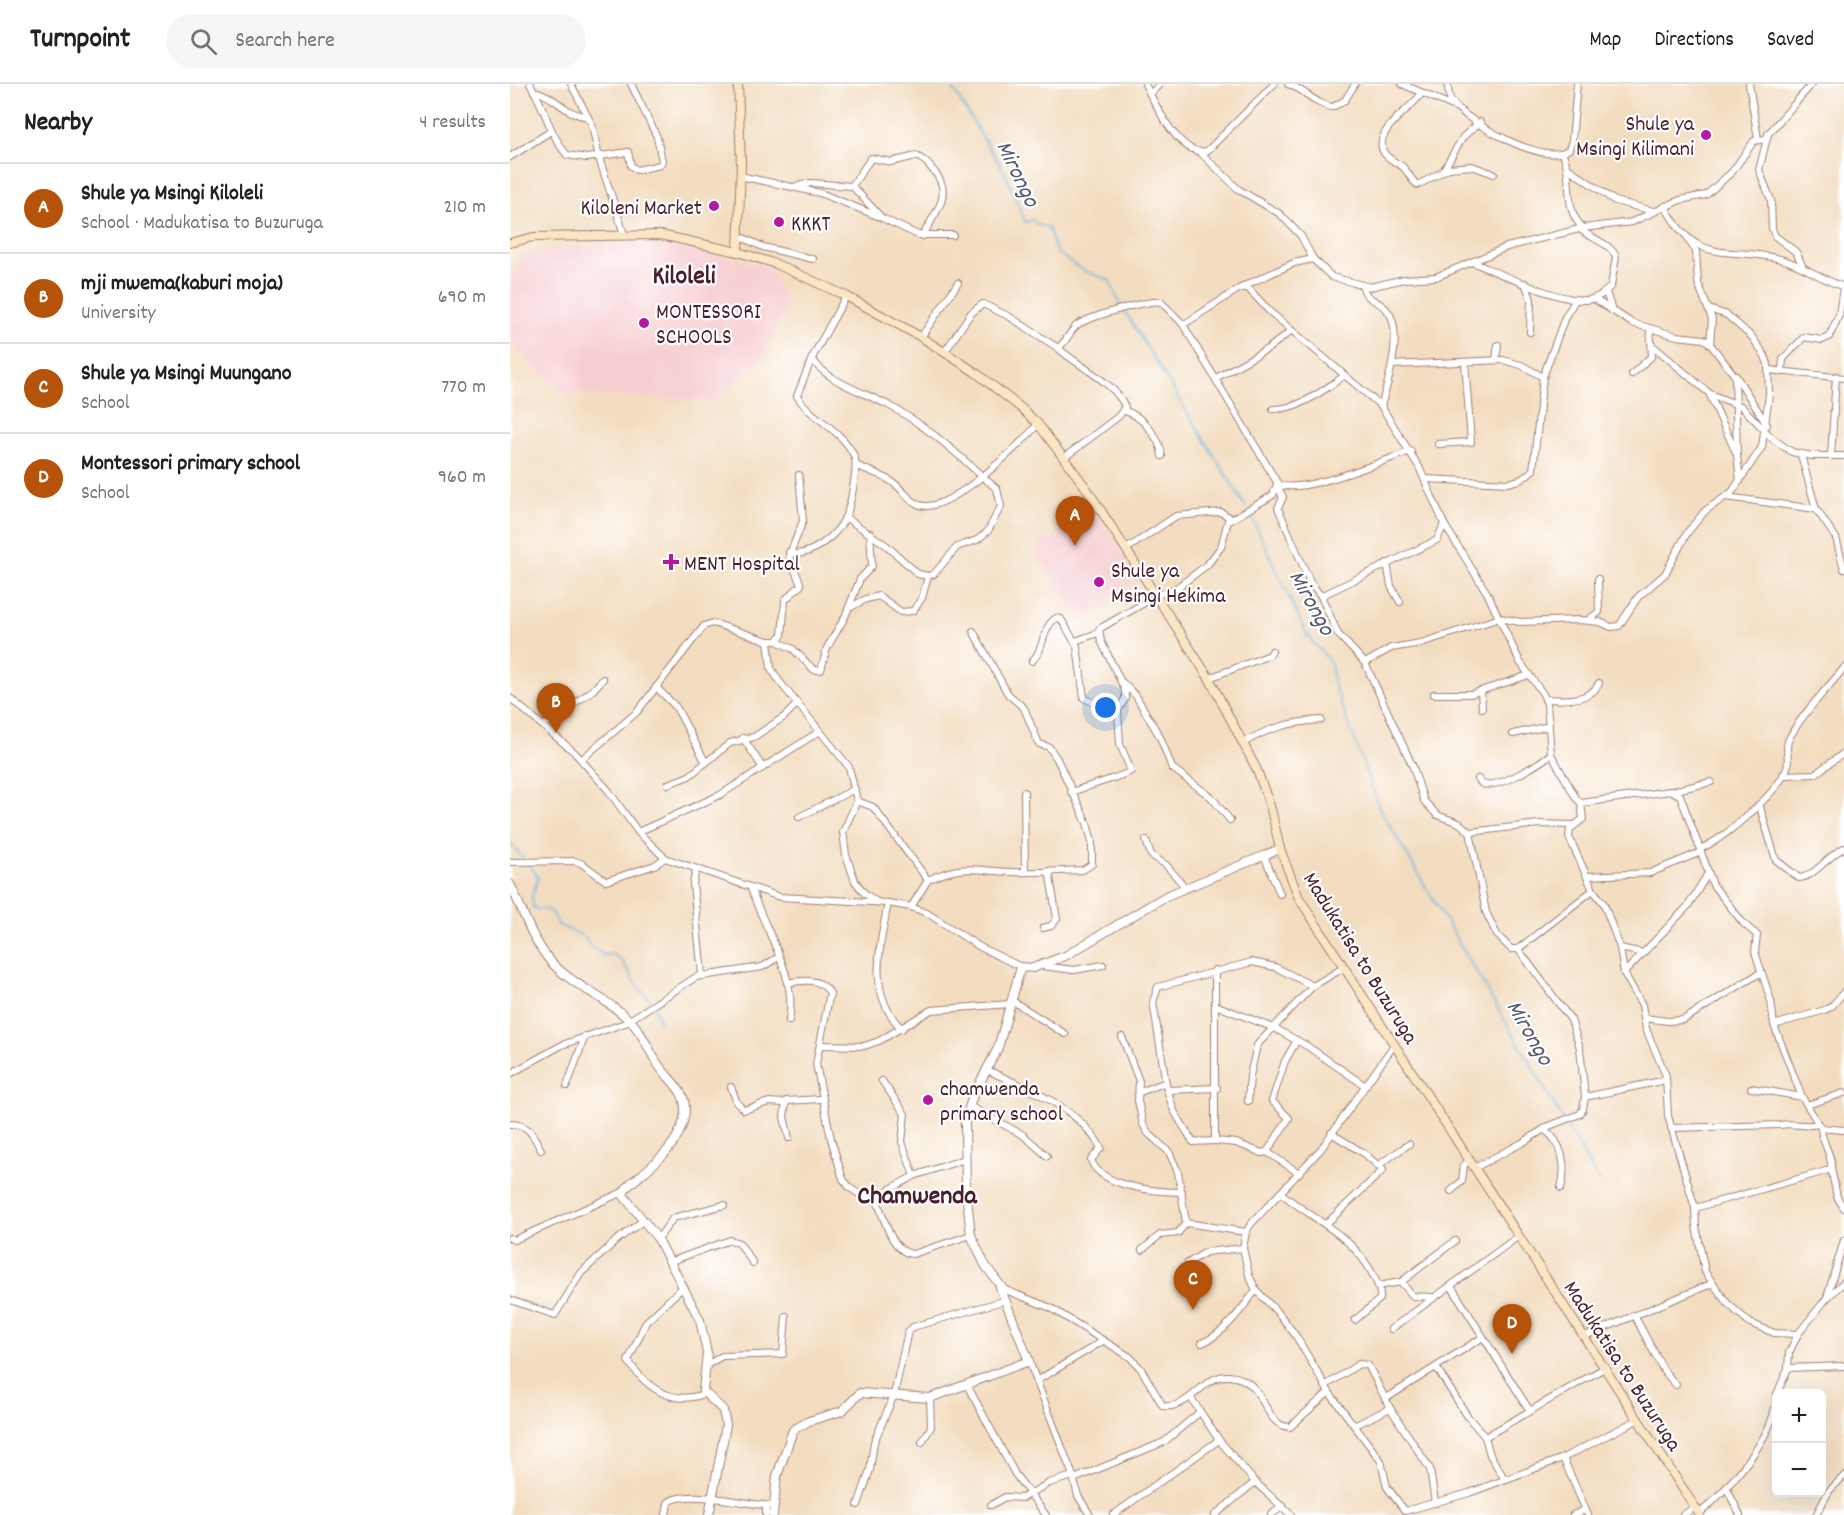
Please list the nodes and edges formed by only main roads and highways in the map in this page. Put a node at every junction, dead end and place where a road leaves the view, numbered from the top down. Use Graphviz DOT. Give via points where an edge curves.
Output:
graph roads {
  1 [pos="738,84"];
  2 [pos="510,242"];
  3 [pos="738,252"];
  4 [pos="1698,1512"];
  1 -- 3 [label="main road"];
  2 -- 3 [label="main road, Madukatisa to Buzuruga" via="533,237 671,236"];
  3 -- 4 [label="main road, Madukatisa to Buzuruga" via="776,264 846,296 921,337 998,389 1038,424 1065,458 1128,548 1209,678 1265,790 1280,849 1299,898"];
}
